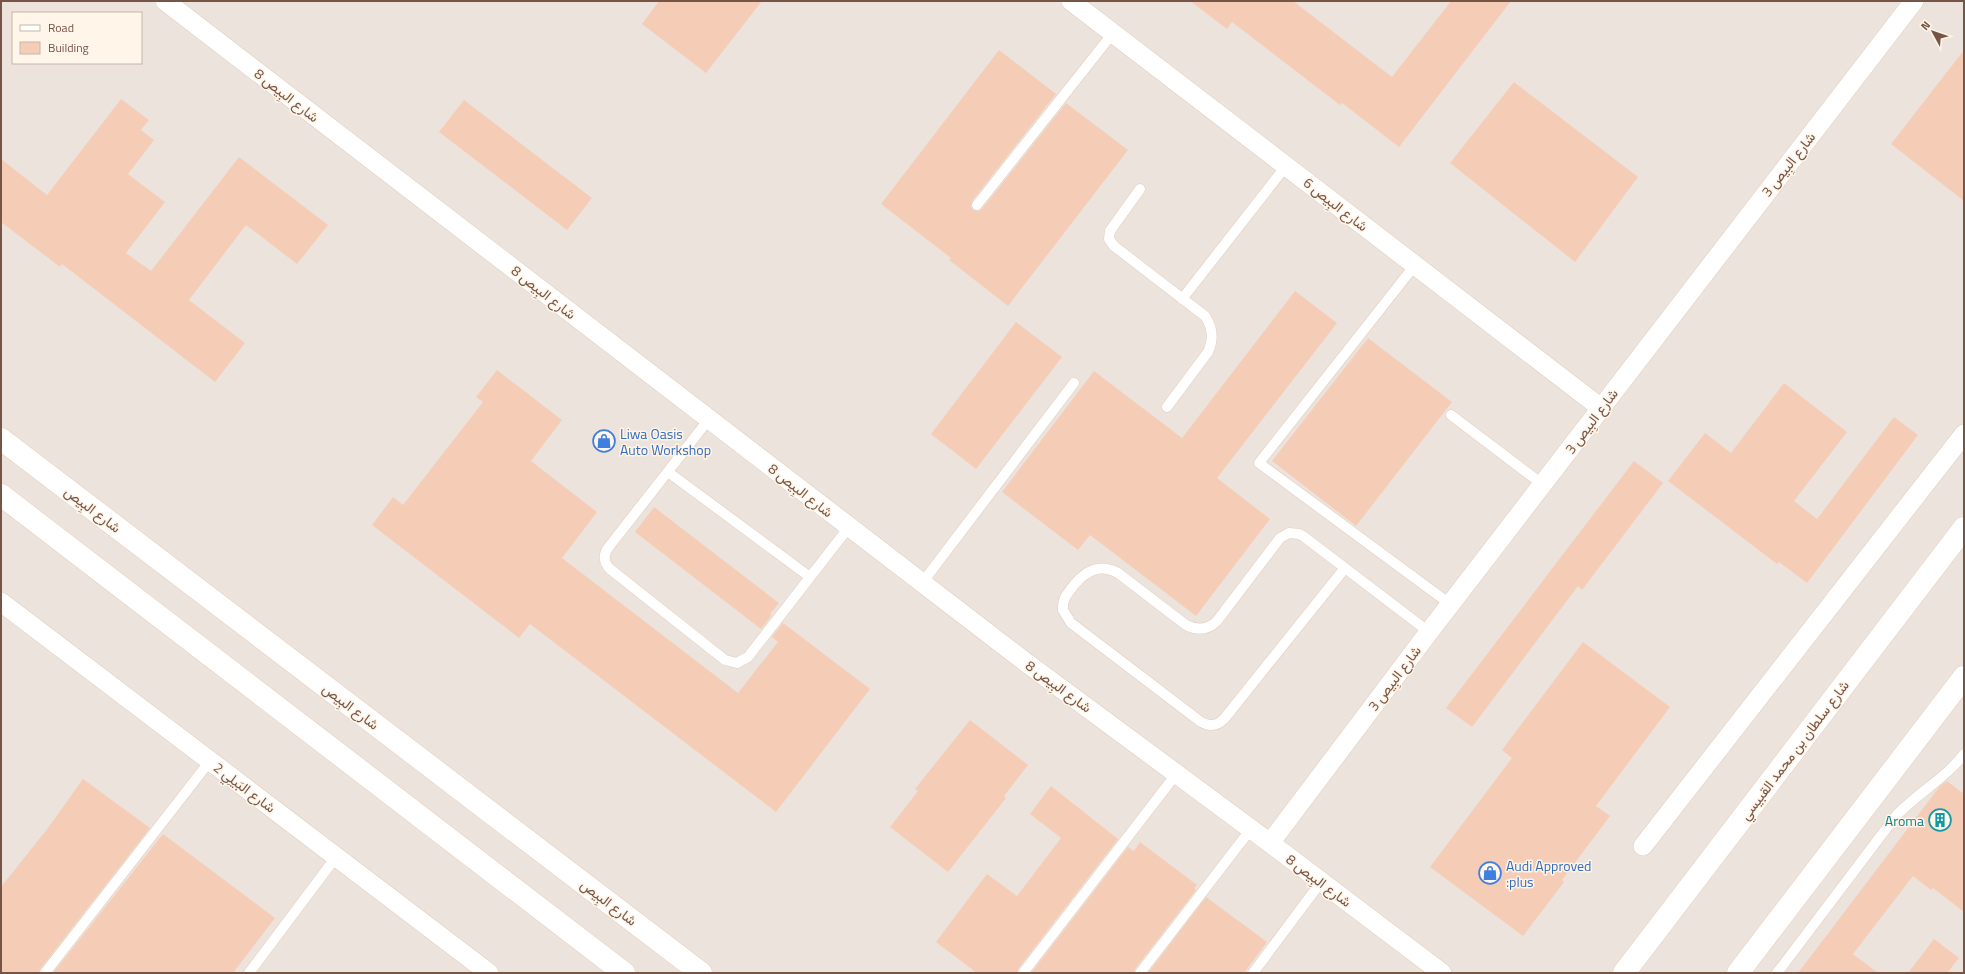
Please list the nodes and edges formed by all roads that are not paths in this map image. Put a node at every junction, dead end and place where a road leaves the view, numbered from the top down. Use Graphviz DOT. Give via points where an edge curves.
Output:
graph roads {
  1 [pos="165,1"];
  2 [pos="1071,1"];
  3 [pos="1914,1"];
  4 [pos="1113,33"];
  5 [pos="1286,166"];
  6 [pos="1140,189"];
  7 [pos="977,205"];
  8 [pos="1415,265"];
  9 [pos="1182,299"];
  10 [pos="1074,383"];
  11 [pos="1167,407"];
  12 [pos="1600,408"];
  13 [pos="1451,415"];
  14 [pos="710,419"];
  15 [pos="1964,434"];
  16 [pos="1,439"];
  17 [pos="668,472"];
  18 [pos="1542,484"];
  19 [pos="1,495"];
  20 [pos="849,526"];
  21 [pos="1964,528"];
  22 [pos="1345,568"];
  23 [pos="810,577"];
  24 [pos="922,582"];
  25 [pos="1,602"];
  26 [pos="1450,604"];
  27 [pos="1429,632"];
  28 [pos="1964,677"];
  29 [pos="1964,754"];
  30 [pos="210,761"];
  31 [pos="1176,773"];
  32 [pos="1251,829"];
  33 [pos="1270,843"];
  34 [pos="1643,846"];
  35 [pos="336,857"];
  36 [pos="1321,882"];
  37 [pos="45,973"];
  38 [pos="249,973"];
  39 [pos="489,973"];
  40 [pos="624,973"];
  41 [pos="701,973"];
  42 [pos="1023,973"];
  43 [pos="1140,973"];
  44 [pos="1253,973"];
  45 [pos="1442,973"];
  46 [pos="1624,973"];
  47 [pos="1738,973"];
  48 [pos="1777,973"];
  1 -- 14 [label="street, شارع البِيص 8"];
  2 -- 4 [label="street, شارع البِيص 6"];
  3 -- 12 [label="street, شارع البِيص 3"];
  4 -- 5 [label="street, شارع البِيص 6"];
  4 -- 7 [label="lane"];
  5 -- 8 [label="street, شارع البِيص 6"];
  5 -- 9 [label="lane"];
  6 -- 9 [label="lane" via="1110,231 1109,239 1114,246"];
  8 -- 12 [label="street, شارع البِيص 6"];
  8 -- 26 [label="lane" via="1259,463"];
  9 -- 11 [label="lane" via="1209,322 1212,345"];
  10 -- 24 [label="lane"];
  12 -- 18 [label="street, شارع البِيص 3"];
  13 -- 18 [label="lane"];
  14 -- 17 [label="lane"];
  14 -- 20 [label="street, شارع البِيص 8"];
  15 -- 34 [label="street"];
  16 -- 41 [label="street, شارع البِيص"];
  17 -- 23 [label="lane"];
  17 -- 23 [label="lane" via="606,551 605,561 610,570 725,660 737,663 748,657"];
  18 -- 26 [label="street, شارع البِيص 3"];
  19 -- 40 [label="street"];
  20 -- 23 [label="lane"];
  20 -- 24 [label="street, شارع البِيص 8"];
  21 -- 46 [label="street, شارع سلطان بن محمد القبيسي"];
  22 -- 22 [label="lane" via="1303,536 1289,533 1280,538 1217,620 1208,627 1197,629 1186,625 1118,573 1106,569 1093,570 1082,576 1066,596 1063,610 1071,623 1201,722 1216,725 1224,719"];
  22 -- 27 [label="lane"];
  24 -- 31 [label="street, شارع البِيص 8"];
  25 -- 30 [label="street, شارع البَيلِي 2"];
  26 -- 27 [label="street, شارع البِيص 3"];
  27 -- 33 [label="street, شارع البِيص 3"];
  28 -- 47 [label="street"];
  29 -- 48 [label="lane" via="1895,817"];
  30 -- 35 [label="street, شارع البَيلِي 2"];
  30 -- 37 [label="lane"];
  31 -- 32 [label="street, شارع البِيص 8"];
  31 -- 42 [label="lane"];
  32 -- 33 [label="street, شارع البِيص 8"];
  32 -- 43 [label="lane"];
  33 -- 36 [label="street, شارع البِيص 8"];
  35 -- 38 [label="lane"];
  35 -- 39 [label="street, شارع البَيلِي 2"];
  36 -- 44 [label="lane"];
  36 -- 45 [label="street, شارع البِيص 8"];
}
